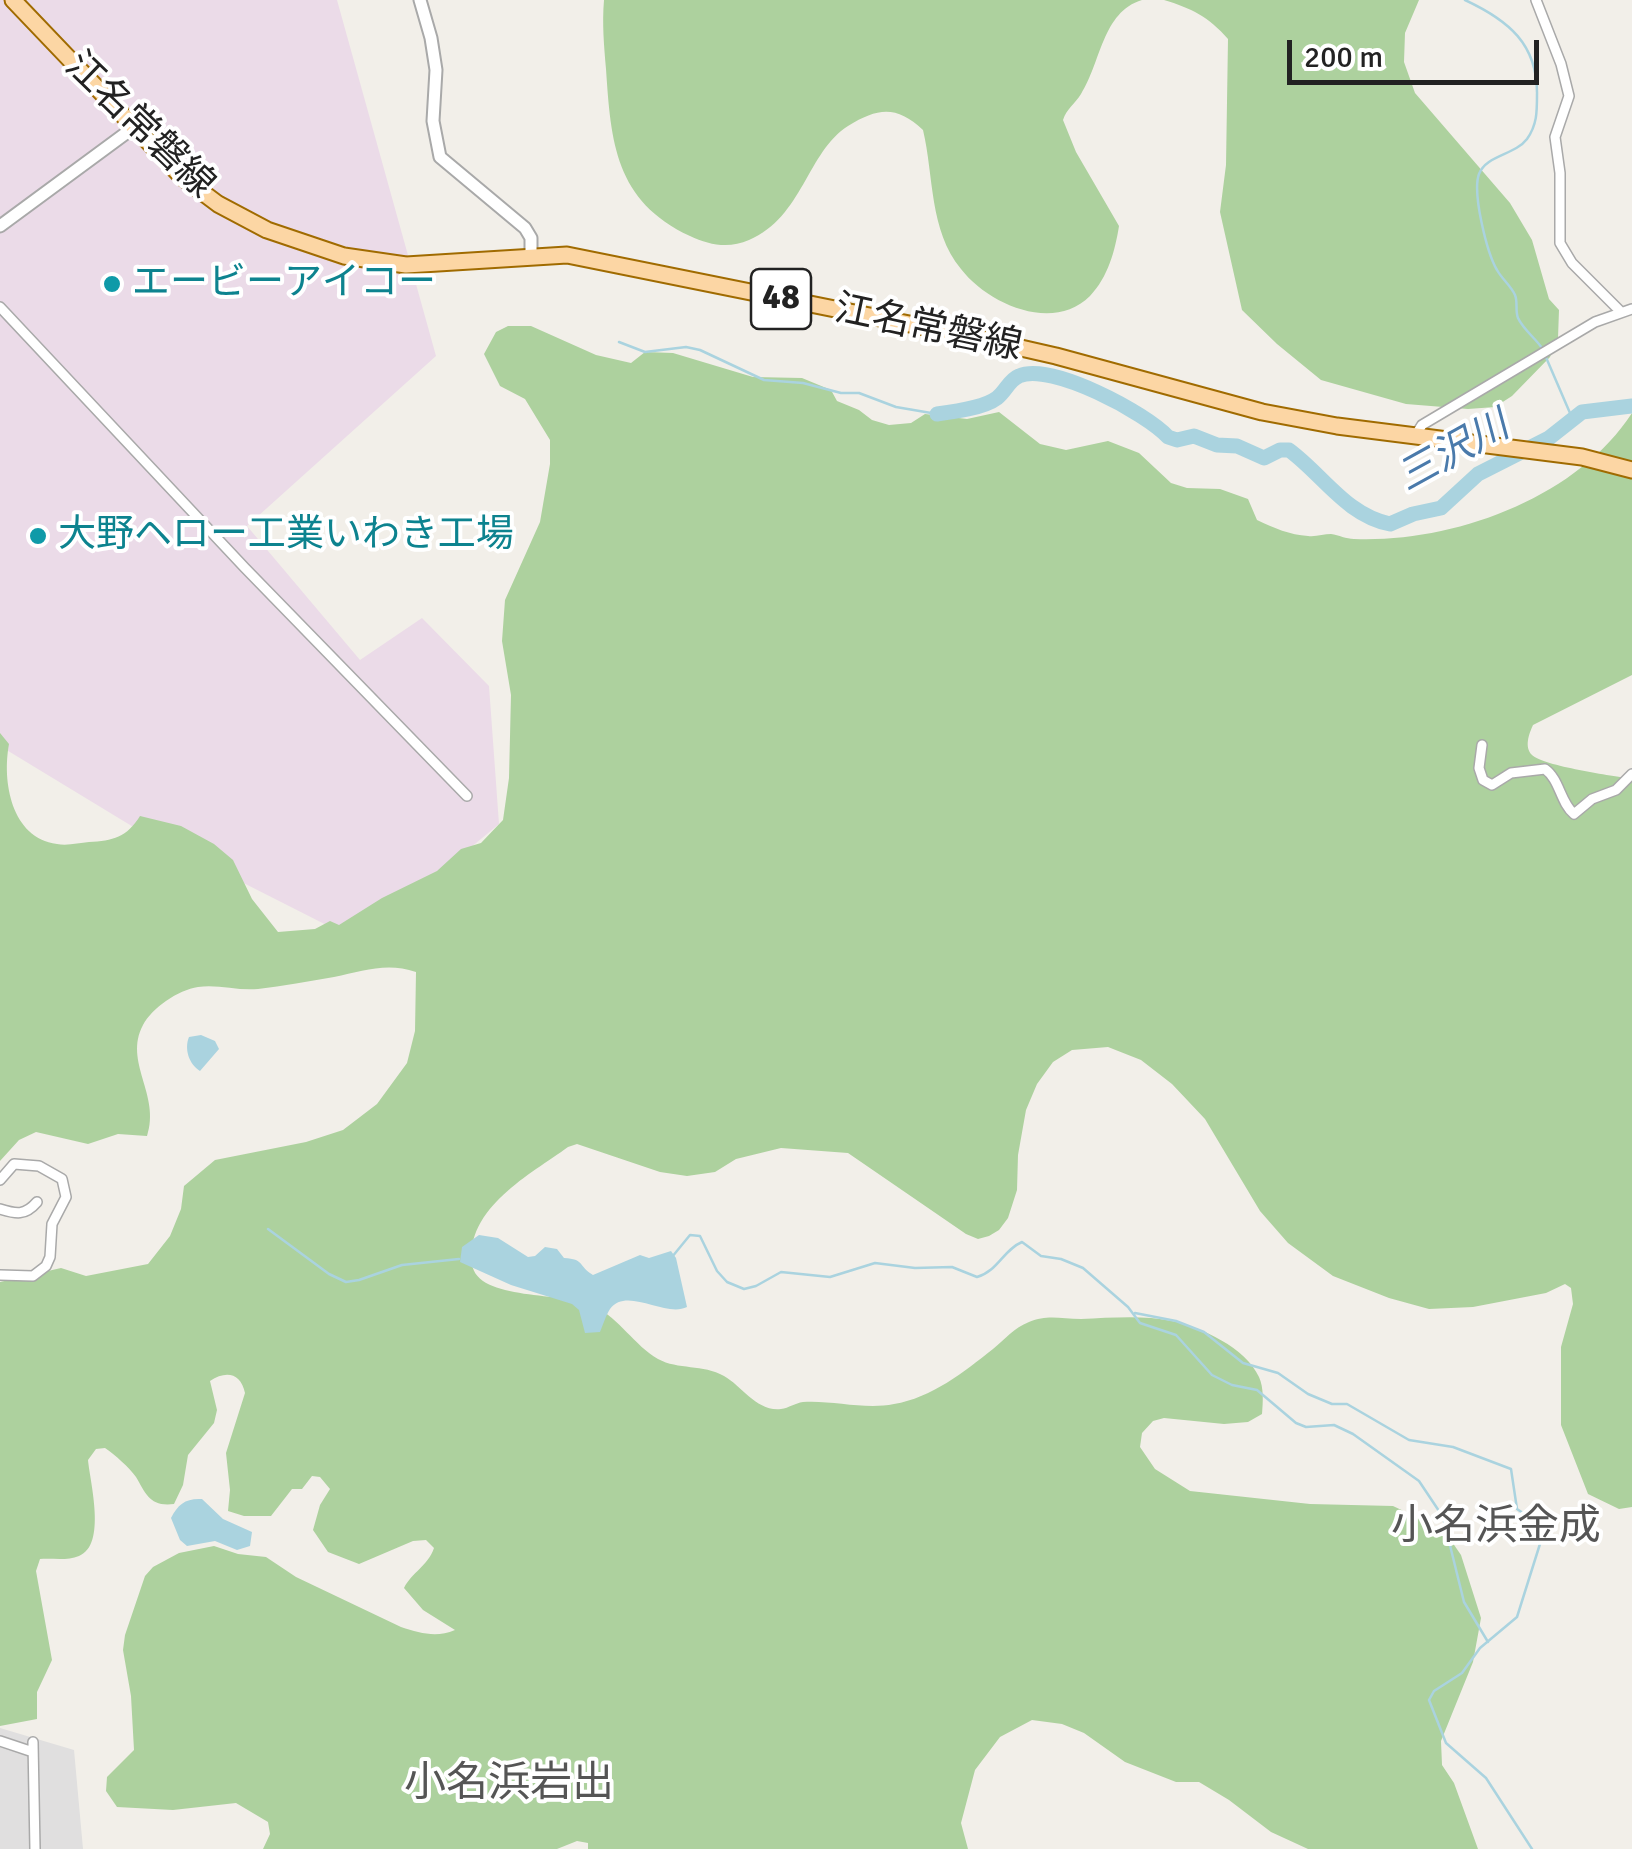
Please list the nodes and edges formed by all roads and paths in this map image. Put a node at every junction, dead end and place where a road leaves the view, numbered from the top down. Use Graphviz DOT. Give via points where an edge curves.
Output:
graph roads {
  1 [pos="13,0"];
  2 [pos="420,0"];
  3 [pos="1536,0"];
  4 [pos="133,128"];
  5 [pos="0,226"];
  6 [pos="531,256"];
  7 [pos="0,307"];
  8 [pos="1626,310"];
  9 [pos="1416,436"];
  10 [pos="1632,470"];
  11 [pos="1482,745"];
  12 [pos="1632,774"];
  13 [pos="467,796"];
  14 [pos="0,1180"];
  15 [pos="37,1202"];
  16 [pos="0,1209"];
  17 [pos="0,1275"];
  18 [pos="0,1741"];
  19 [pos="34,1849"];
  1 -- 4 [label="main road, 江名常磐線 / 48"];
  2 -- 6 [label="street" via="434,59 432,120 440,157 525,228"];
  3 -- 8 [label="street" via="1569,96 1555,137 1560,243 1572,263"];
  4 -- 5 [label="street"];
  4 -- 6 [label="main road, 江名常磐線 / 48" via="218,204 311,246 406,265"];
  6 -- 9 [label="main road, 江名常磐線 / 48" via="567,256 954,332 1262,412"];
  7 -- 13 [label="street"];
  8 -- 9 [label="street" via="1422,425"];
  9 -- 10 [label="main road, 江名常磐線 / 48" via="1582,457"];
  11 -- 12 [label="street" via="1483,780 1492,785 1511,773 1545,768 1574,814"];
  14 -- 17 [label="street" via="14,1164 28,1163 62,1178 66,1197 52,1224 46,1266 32,1276"];
  15 -- 16 [label="street" via="28,1212"];
  18 -- 19 [label="street" via="33,1747"];
}
